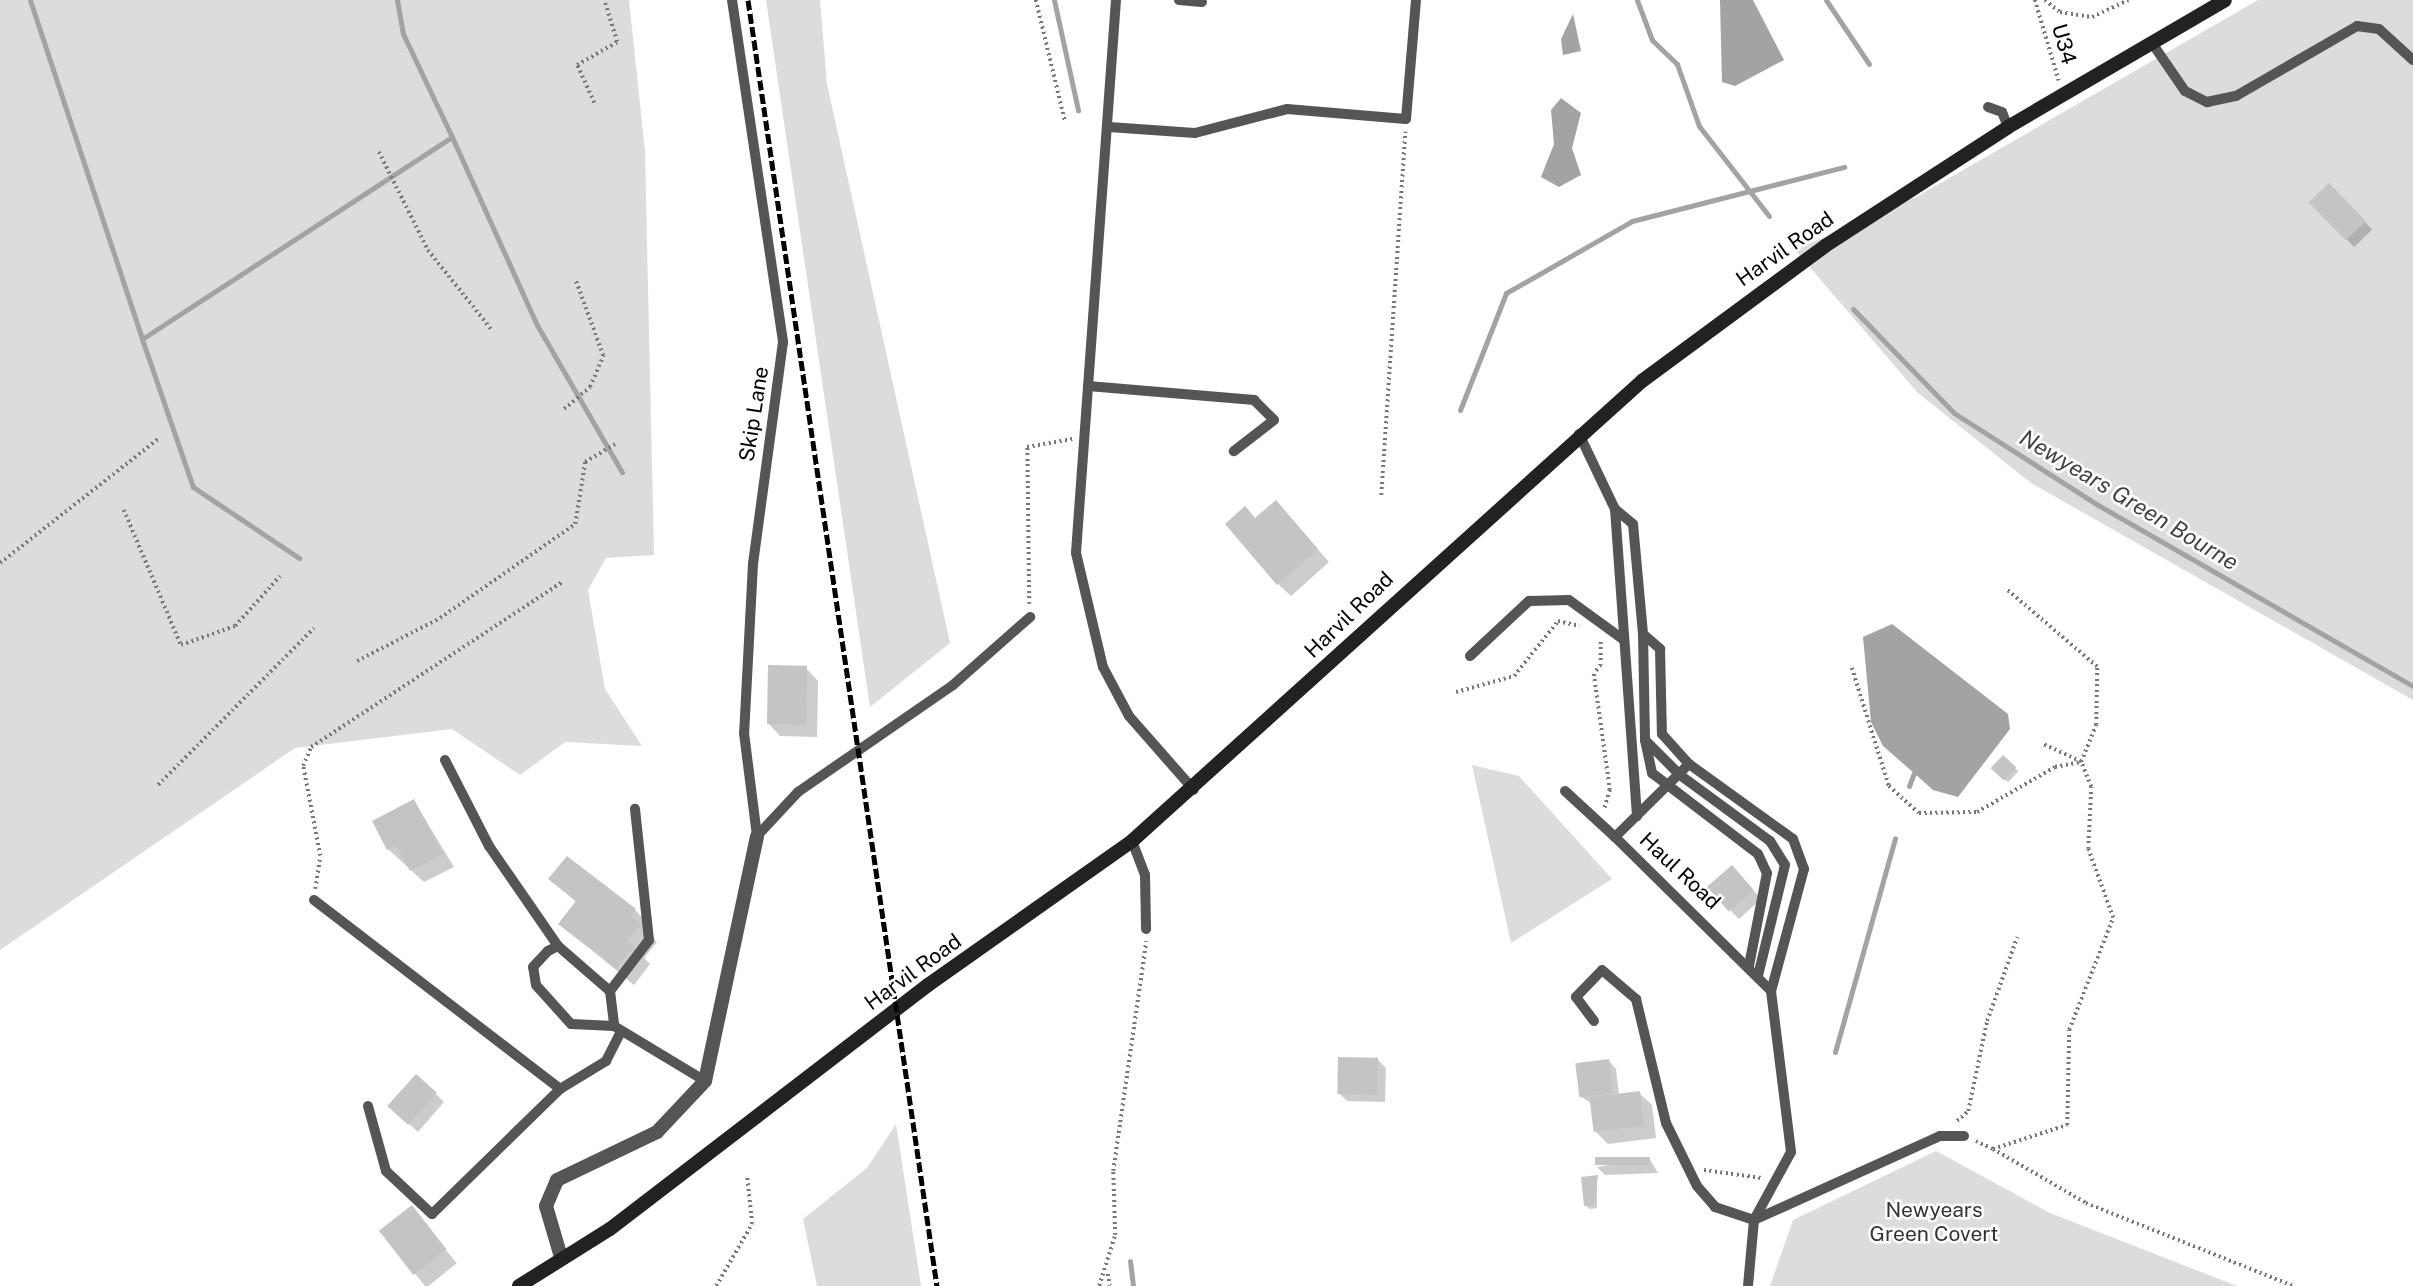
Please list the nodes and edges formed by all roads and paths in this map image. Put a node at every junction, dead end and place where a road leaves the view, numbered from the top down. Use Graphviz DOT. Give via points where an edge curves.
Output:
graph roads {
  1 [pos="604,0"];
  2 [pos="732,0"];
  3 [pos="1036,0"];
  4 [pos="1116,0"];
  5 [pos="1179,0"];
  6 [pos="1416,0"];
  7 [pos="2035,0"];
  8 [pos="2045,0"];
  9 [pos="2128,0"];
  10 [pos="2225,0"];
  11 [pos="1202,2"];
  12 [pos="2152,43"];
  13 [pos="2413,60"];
  14 [pos="2063,97"];
  15 [pos="594,103"];
  16 [pos="1988,107"];
  17 [pos="1406,120"];
  18 [pos="1065,121"];
  19 [pos="1110,127"];
  20 [pos="2008,127"];
  21 [pos="379,152"];
  22 [pos="575,279"];
  23 [pos="491,329"];
  24 [pos="1088,386"];
  25 [pos="564,409"];
  26 [pos="1579,434"];
  27 [pos="1081,437"];
  28 [pos="158,439"];
  29 [pos="615,444"];
  30 [pos="1234,451"];
  31 [pos="1381,495"];
  32 [pos="1615,509"];
  33 [pos="124,510"];
  34 [pos="0,563"];
  35 [pos="280,576"];
  36 [pos="562,582"];
  37 [pos="2007,590"];
  38 [pos="1030,617"];
  39 [pos="314,628"];
  40 [pos="1643,634"];
  41 [pos="1624,640"];
  42 [pos="1470,656"];
  43 [pos="357,662"];
  44 [pos="1852,668"];
  45 [pos="1645,740"];
  46 [pos="2044,745"];
  47 [pos="445,760"];
  48 [pos="2081,762"];
  49 [pos="1689,764"];
  50 [pos="1680,775"];
  51 [pos="158,785"];
  52 [pos="1668,788"];
  53 [pos="1195,790"];
  54 [pos="1565,791"];
  55 [pos="635,809"];
  56 [pos="1637,816"];
  57 [pos="757,836"];
  58 [pos="1615,837"];
  59 [pos="1132,841"];
  60 [pos="314,900"];
  61 [pos="1146,929"];
  62 [pos="2017,937"];
  63 [pos="558,946"];
  64 [pos="1749,966"];
  65 [pos="1758,976"];
  66 [pos="610,991"];
  67 [pos="1771,991"];
  68 [pos="1594,1021"];
  69 [pos="618,1029"];
  70 [pos="705,1081"];
  71 [pos="560,1088"];
  72 [pos="368,1106"];
  73 [pos="1940,1136"];
  74 [pos="1964,1136"];
  75 [pos="1993,1149"];
  76 [pos="747,1178"];
  77 [pos="1754,1220"];
  78 [pos="561,1257"];
  79 [pos="1108,1272"];
  80 [pos="519,1286"];
  81 [pos="716,1286"];
  82 [pos="1099,1286"];
  83 [pos="1110,1286"];
  84 [pos="1748,1286"];
  85 [pos="2293,1286"];
  1 -- 15 [label="path" via="617,42 577,65"];
  2 -- 57 [label="lane, Skip Lane" via="783,342 755,540 744,733"];
  3 -- 18 [label="path"];
  4 -- 19 [label="lane"];
  5 -- 11 [label="lane"];
  6 -- 17 [label="lane"];
  7 -- 14 [label="path, U34"];
  8 -- 9 [label="path" via="2060,12 2092,18"];
  10 -- 12 [label="street, Harvil Road"];
  12 -- 13 [label="lane" via="2185,91 2207,102 2236,96 2357,26 2379,29"];
  12 -- 14 [label="street, Harvil Road"];
  14 -- 20 [label="street, Harvil Road"];
  16 -- 20 [label="lane" via="2002,112"];
  17 -- 19 [label="lane" via="1287,109 1195,133"];
  17 -- 31 [label="path"];
  19 -- 24 [label="lane"];
  20 -- 26 [label="street, Harvil Road" via="1782,275"];
  21 -- 23 [label="path" via="428,250"];
  22 -- 25 [label="path" via="603,356 585,393"];
  24 -- 27 [label="lane"];
  24 -- 30 [label="lane" via="1254,400 1274,420"];
  26 -- 32 [label="lane"];
  26 -- 53 [label="street, Harvil Road" via="1398,597"];
  27 -- 38 [label="path" via="1027,447"];
  27 -- 53 [label="lane" via="1076,553 1088,619 1129,716"];
  28 -- 34 [label="path"];
  29 -- 43 [label="path" via="585,462 575,524 440,618"];
  32 -- 40 [label="lane" via="1633,524"];
  32 -- 41 [label="lane"];
  33 -- 35 [label="path" via="181,645 234,626"];
  36 -- 60 [label="path" via="311,747 303,766 320,856"];
  37 -- 48 [label="path" via="2097,667 2096,724"];
  38 -- 57 [label="lane" via="953,685 827,770"];
  39 -- 51 [label="path"];
  40 -- 45 [label="lane"];
  40 -- 49 [label="lane" via="1660,649 1661,734"];
  41 -- 42 [label="lane" via="1569,600 1529,601"];
  41 -- 56 [label="lane"];
  44 -- 48 [label="path" via="1889,786 1919,813 1977,812 2055,767"];
  45 -- 50 [label="lane"];
  45 -- 52 [label="lane" via="1652,773"];
  46 -- 48 [label="path"];
  47 -- 63 [label="lane" via="489,846"];
  48 -- 75 [label="path" via="2091,788 2088,849 2113,918 2069,1030 2067,1125"];
  49 -- 50 [label="lane, Haul Road"];
  49 -- 67 [label="lane" via="1793,839 1804,869"];
  50 -- 52 [label="lane, Haul Road"];
  50 -- 65 [label="lane" via="1770,841 1785,865"];
  52 -- 56 [label="lane, Haul Road"];
  52 -- 64 [label="lane" via="1758,854 1767,873"];
  53 -- 59 [label="street, Harvil Road"];
  54 -- 58 [label="lane"];
  55 -- 66 [label="lane" via="649,940"];
  56 -- 58 [label="lane, Haul Road"];
  57 -- 70 [label="street"];
  58 -- 64 [label="lane, Haul Road"];
  59 -- 61 [label="lane" via="1145,875"];
  59 -- 78 [label="street, Harvil Road" via="928,985 610,1230"];
  60 -- 71 [label="lane"];
  61 -- 79 [label="path" via="1113,1171 1115,1235"];
  62 -- 73 [label="path" via="1987,1021 1968,1111"];
  63 -- 66 [label="lane"];
  63 -- 69 [label="lane" via="533,967 536,985 570,1024"];
  64 -- 65 [label="lane, Haul Road"];
  65 -- 67 [label="lane, Haul Road"];
  66 -- 69 [label="lane"];
  67 -- 77 [label="lane" via="1791,1152"];
  68 -- 77 [label="lane" via="1576,996 1602,970 1636,999 1666,1123 1697,1186 1715,1207"];
  69 -- 70 [label="lane"];
  69 -- 71 [label="lane" via="606,1060"];
  70 -- 78 [label="street" via="657,1132 557,1180 546,1206"];
  71 -- 72 [label="lane" via="432,1214 386,1171"];
  73 -- 74 [label="lane"];
  73 -- 77 [label="lane"];
  74 -- 75 [label="path"];
  75 -- 85 [label="path" via="2086,1203"];
  76 -- 81 [label="path" via="752,1224"];
  77 -- 84 [label="lane"];
  78 -- 80 [label="street, Harvil Road"];
  79 -- 82 [label="path"];
  79 -- 83 [label="path"];
}
